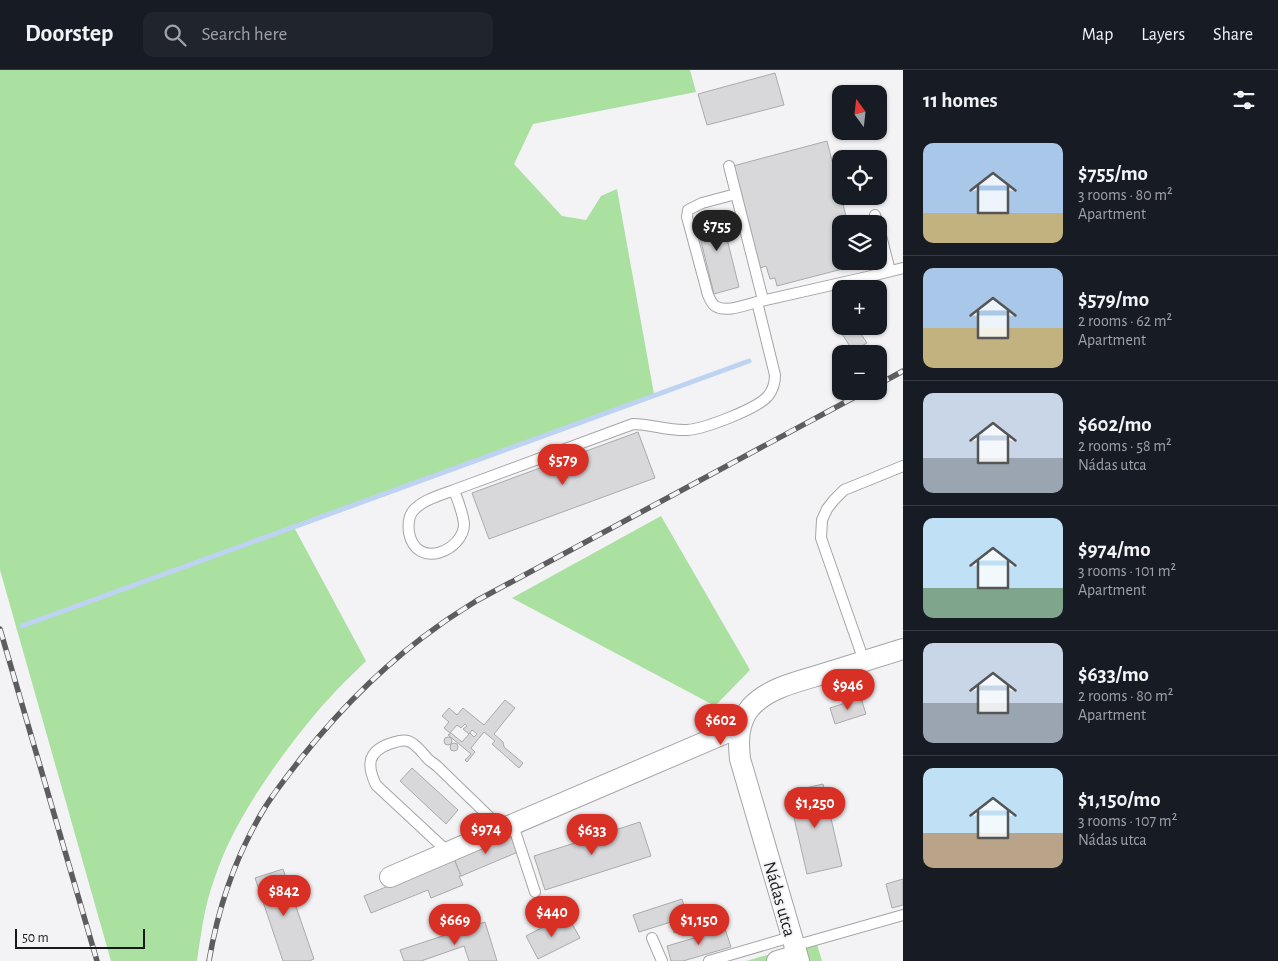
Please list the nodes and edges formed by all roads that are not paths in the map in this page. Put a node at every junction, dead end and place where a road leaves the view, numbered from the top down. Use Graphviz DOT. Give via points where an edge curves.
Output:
graph roads {
  1 [pos="729,166"];
  2 [pos="736,194"];
  3 [pos="887,259"];
  4 [pos="903,268"];
  5 [pos="890,271"];
  6 [pos="760,301"];
  7 [pos="903,466"];
  8 [pos="454,490"];
  9 [pos="903,648"];
  10 [pos="864,661"];
  11 [pos="740,727"];
  12 [pos="508,827"];
  13 [pos="448,852"];
  14 [pos="390,877"];
  15 [pos="535,892"];
  16 [pos="903,915"];
  17 [pos="652,938"];
  18 [pos="795,950"];
  19 [pos="662,961"];
  20 [pos="710,961"];
  21 [pos="777,961"];
  1 -- 2 [label="lane"];
  2 -- 6 [label="lane"];
  2 -- 6 [label="lane" via="693,207 687,212 688,222 714,306 727,308"];
  3 -- 5 [label="lane"];
  4 -- 5 [label="lane"];
  5 -- 6 [label="lane"];
  6 -- 8 [label="lane" via="775,375 769,396 762,402 698,429 672,430 633,424"];
  7 -- 10 [label="lane" via="844,490 822,520 821,538"];
  8 -- 8 [label="lane" via="427,501 412,512 408,520 410,538 421,552 429,554 445,550 461,535 463,518"];
  9 -- 10 [label="street, Nádas utca"];
  10 -- 11 [label="street, Nádas utca" via="773,691 750,708"];
  11 -- 12 [label="street"];
  11 -- 18 [label="street, Nádas utca" via="740,759"];
  12 -- 13 [label="street"];
  12 -- 13 [label="lane" via="410,742 403,740 381,747 371,758 370,765 376,785"];
  12 -- 15 [label="lane"];
  13 -- 14 [label="street"];
  16 -- 18 [label="lane"];
  17 -- 19 [label="lane"];
  18 -- 20 [label="lane"];
  18 -- 21 [label="street"];
}
